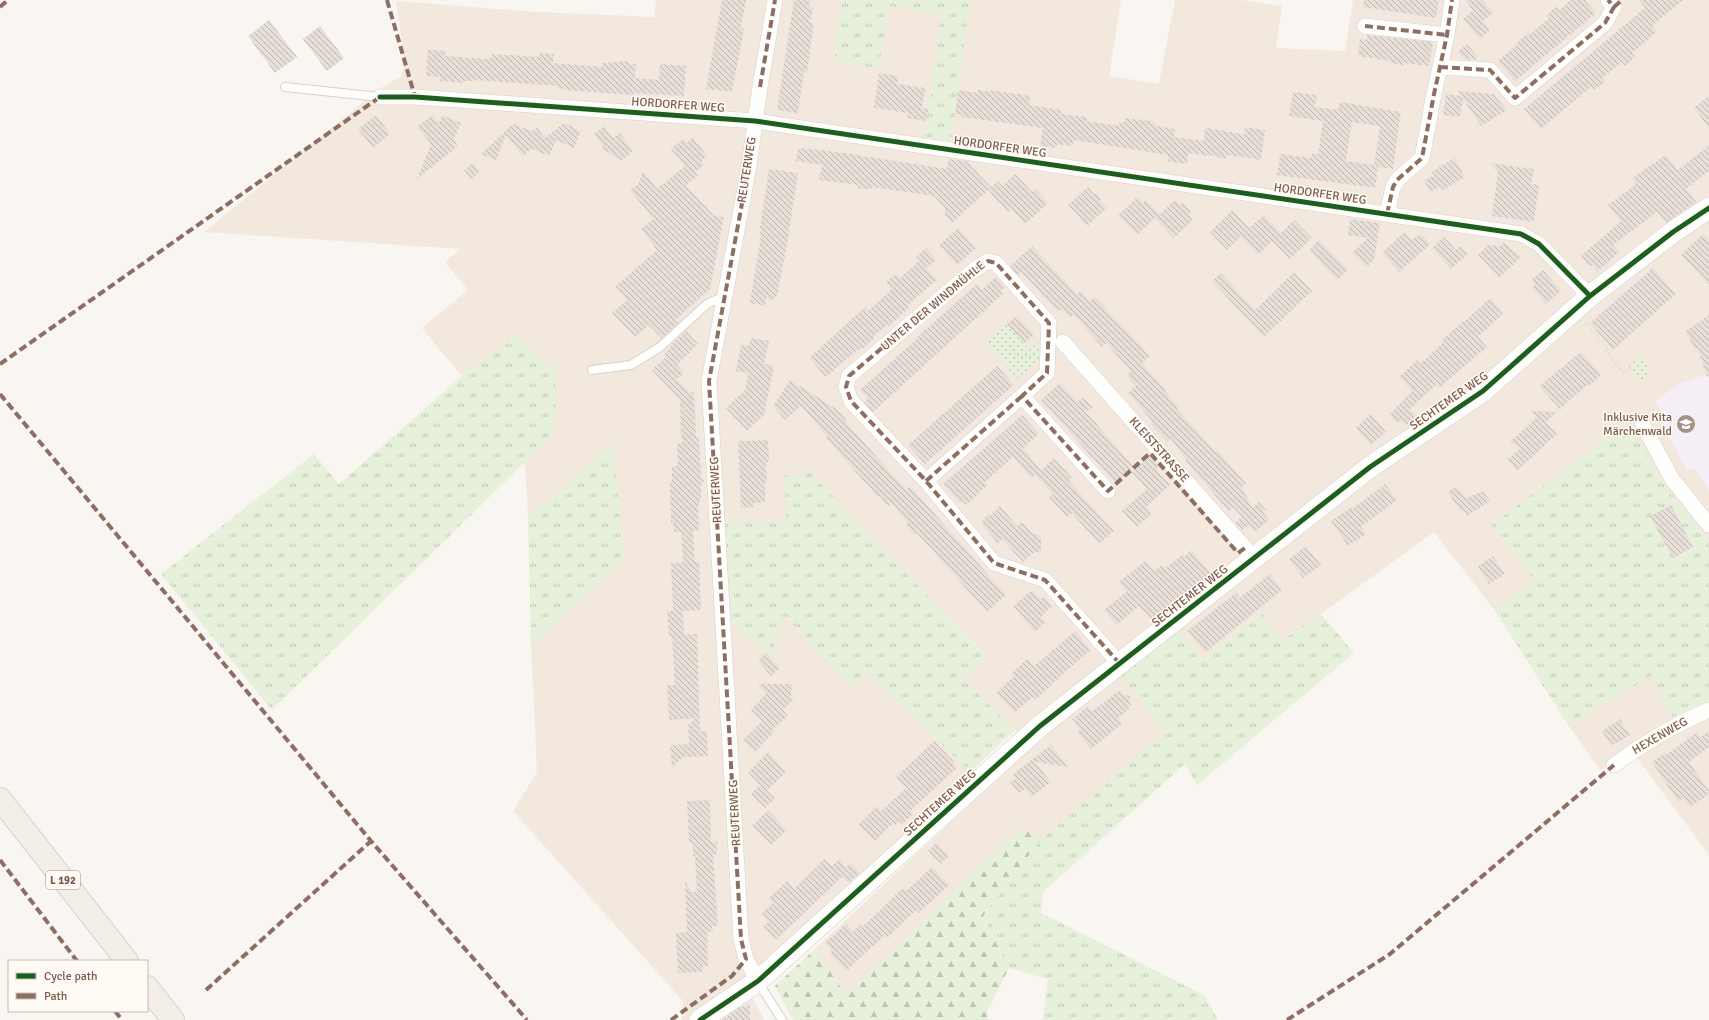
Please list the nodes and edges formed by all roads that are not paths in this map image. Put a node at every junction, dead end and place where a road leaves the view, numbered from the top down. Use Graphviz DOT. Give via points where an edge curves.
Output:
graph roads {
  1 [pos="775,0"];
  2 [pos="1452,0"];
  3 [pos="1614,2"];
  4 [pos="1365,26"];
  5 [pos="1447,35"];
  6 [pos="1440,67"];
  7 [pos="285,87"];
  8 [pos="380,97"];
  9 [pos="755,121"];
  10 [pos="1709,208"];
  11 [pos="1387,214"];
  12 [pos="725,296"];
  13 [pos="1590,296"];
  14 [pos="1063,342"];
  15 [pos="592,370"];
  16 [pos="1022,396"];
  17 [pos="1643,425"];
  18 [pos="926,481"];
  19 [pos="1108,490"];
  20 [pos="1709,525"];
  21 [pos="1254,558"];
  22 [pos="1120,664"];
  23 [pos="1709,710"];
  24 [pos="1614,765"];
  25 [pos="0,799"];
  26 [pos="126,960"];
  27 [pos="758,982"];
  28 [pos="148,988"];
  29 [pos="173,1020"];
  30 [pos="700,1020"];
  31 [pos="782,1020"];
  1 -- 9 [label="street, REUTERWEG"];
  2 -- 5 [label="street"];
  3 -- 6 [label="street" via="1605,23 1515,98 1490,70"];
  4 -- 5 [label="street"];
  5 -- 6 [label="street"];
  6 -- 11 [label="street" via="1422,158 1397,180"];
  7 -- 8 [label="lane, HORDORFER WEG"];
  8 -- 9 [label="street, HORDORFER WEG" via="416,97"];
  9 -- 11 [label="street, HORDORFER WEG"];
  9 -- 12 [label="street, REUTERWEG" via="750,166"];
  10 -- 13 [label="street, SECHTEMER WEG" via="1673,232"];
  11 -- 13 [label="street, HORDORFER WEG" via="1521,234 1539,244"];
  12 -- 15 [label="lane" via="707,304 660,347 631,365"];
  12 -- 27 [label="street, REUTERWEG" via="709,381 741,939 746,959"];
  13 -- 21 [label="street, SECHTEMER WEG" via="1483,391 1370,467"];
  14 -- 21 [label="street, KLEISTSTRASSE"];
  16 -- 18 [label="street, UNTER DER WINDMÜHLE"];
  16 -- 18 [label="street, UNTER DER WINDMÜHLE" via="1047,373 1049,323 996,263 988,261 974,269 849,376 846,387 851,401"];
  16 -- 19 [label="street"];
  17 -- 20 [label="street" via="1672,479"];
  18 -- 22 [label="street, UNTER DER WINDMÜHLE" via="994,563 1045,580"];
  21 -- 22 [label="street, SECHTEMER WEG"];
  22 -- 27 [label="street, SECHTEMER WEG" via="1040,726"];
  23 -- 24 [label="street, HEXENWEG" via="1647,742"];
  25 -- 26 [label="main road, L 192"];
  27 -- 30 [label="street, SECHTEMER WEG"];
  27 -- 31 [label="lane"];
  28 -- 29 [label="main road"];
}
